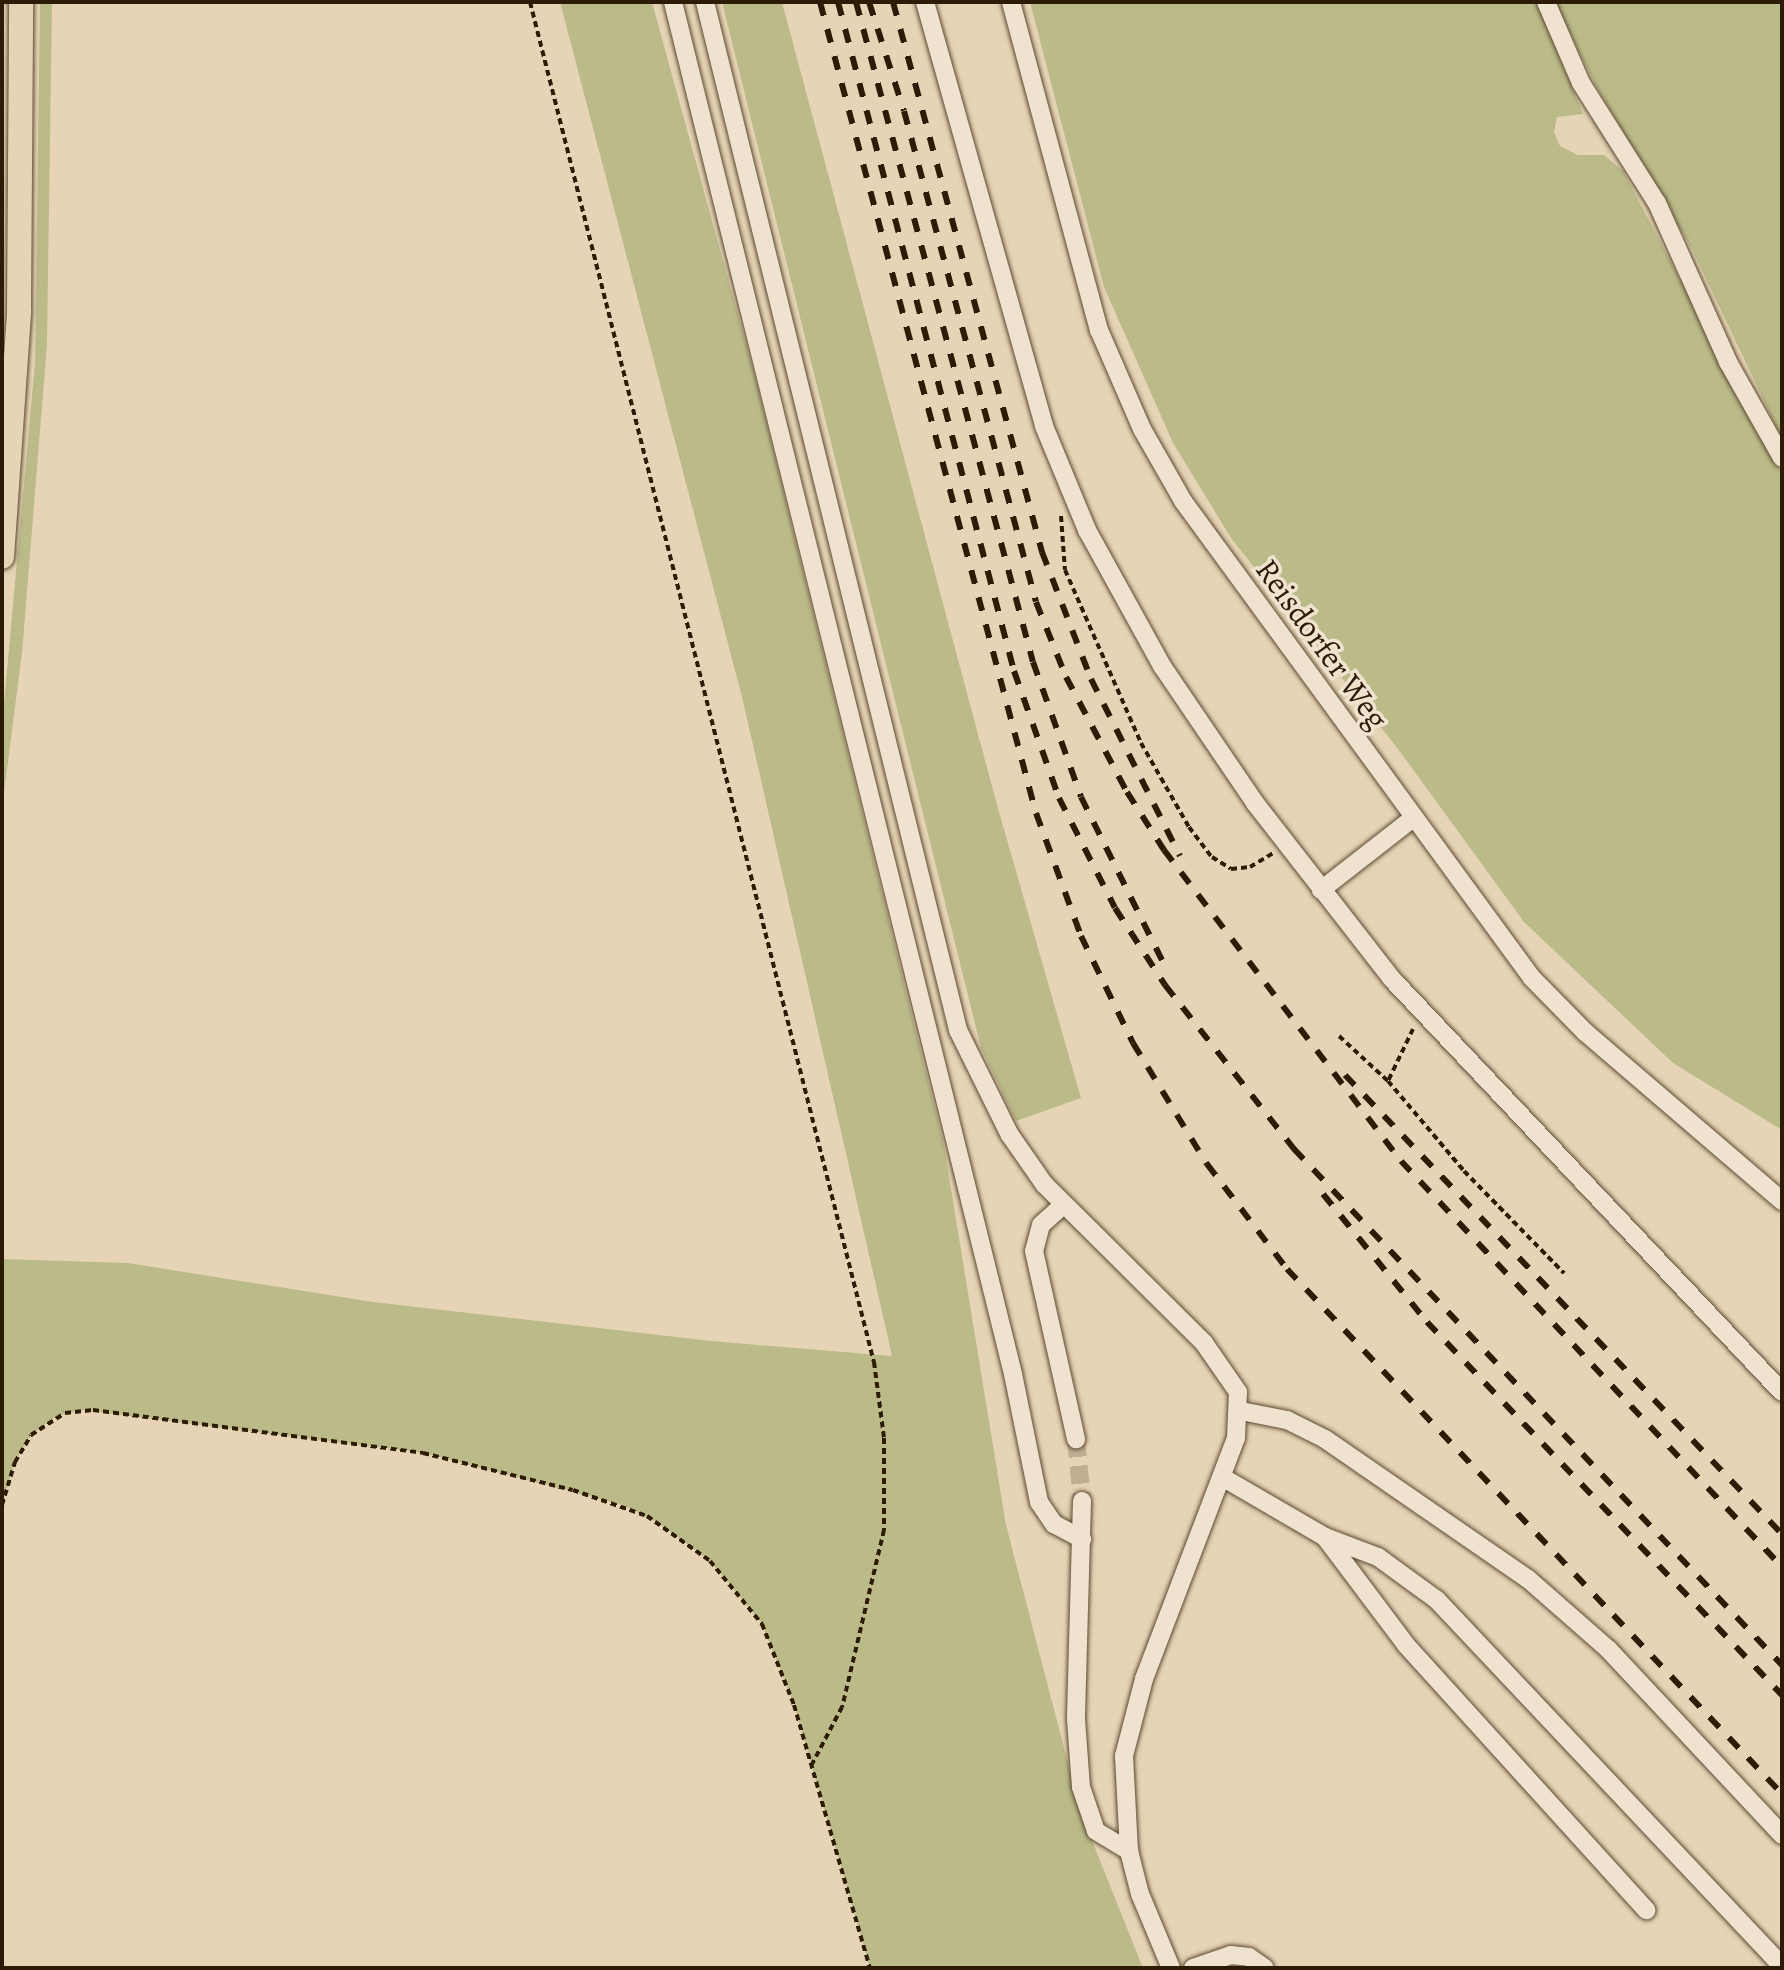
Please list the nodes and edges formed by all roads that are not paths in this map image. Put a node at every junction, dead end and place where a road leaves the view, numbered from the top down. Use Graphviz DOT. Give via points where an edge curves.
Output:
graph roads {
  1 [pos="21,2"];
  2 [pos="673,2"];
  3 [pos="705,2"];
  4 [pos="925,2"];
  5 [pos="1011,2"];
  6 [pos="1546,2"];
  7 [pos="1782,458"];
  8 [pos="2,557"];
  9 [pos="1413,818"];
  10 [pos="1321,890"];
  11 [pos="1782,1201"];
  12 [pos="1062,1206"];
  13 [pos="1782,1392"];
  14 [pos="1241,1411"];
  15 [pos="1076,1439"];
  16 [pos="1222,1477"];
  17 [pos="1082,1501"];
  18 [pos="1325,1537"];
  19 [pos="1082,1539"];
  20 [pos="1782,1835"];
  21 [pos="1129,1851"];
  22 [pos="1646,1910"];
  23 [pos="1782,1966"];
  24 [pos="1171,1968"];
  25 [pos="1193,1968"];
  26 [pos="1265,1968"];
  1 -- 8 [label="main road" via="19,311"];
  2 -- 19 [label="street" via="1009,1358 1039,1502 1054,1524"];
  3 -- 12 [label="street" via="958,1030 1010,1135"];
  4 -- 10 [label="street" via="1017,343 1067,486 1154,654"];
  5 -- 9 [label="street, Reisdorfer Weg" via="1093,314 1142,429 1216,550"];
  6 -- 7 [label="street" via="1581,83 1657,203 1719,342"];
  9 -- 10 [label="street"];
  9 -- 11 [label="street, Reisdorfer Weg" via="1551,999"];
  10 -- 13 [label="street" via="1420,1012"];
  12 -- 14 [label="street" via="1221,1362 1238,1392"];
  12 -- 15 [label="street" via="1041,1225 1034,1251"];
  14 -- 16 [label="street"];
  14 -- 20 [label="street" via="1287,1420 1325,1439 1528,1579 1608,1649"];
  16 -- 18 [label="street"];
  16 -- 21 [label="street" via="1129,1728 1122,1783"];
  17 -- 19 [label="street"];
  18 -- 22 [label="street" via="1416,1657"];
  18 -- 23 [label="street" via="1378,1557 1437,1600"];
  19 -- 21 [label="street" via="1076,1719 1081,1787 1096,1831"];
  21 -- 24 [label="street"];
  25 -- 26 [label="street" via="1231,1955 1249,1957"];
}
